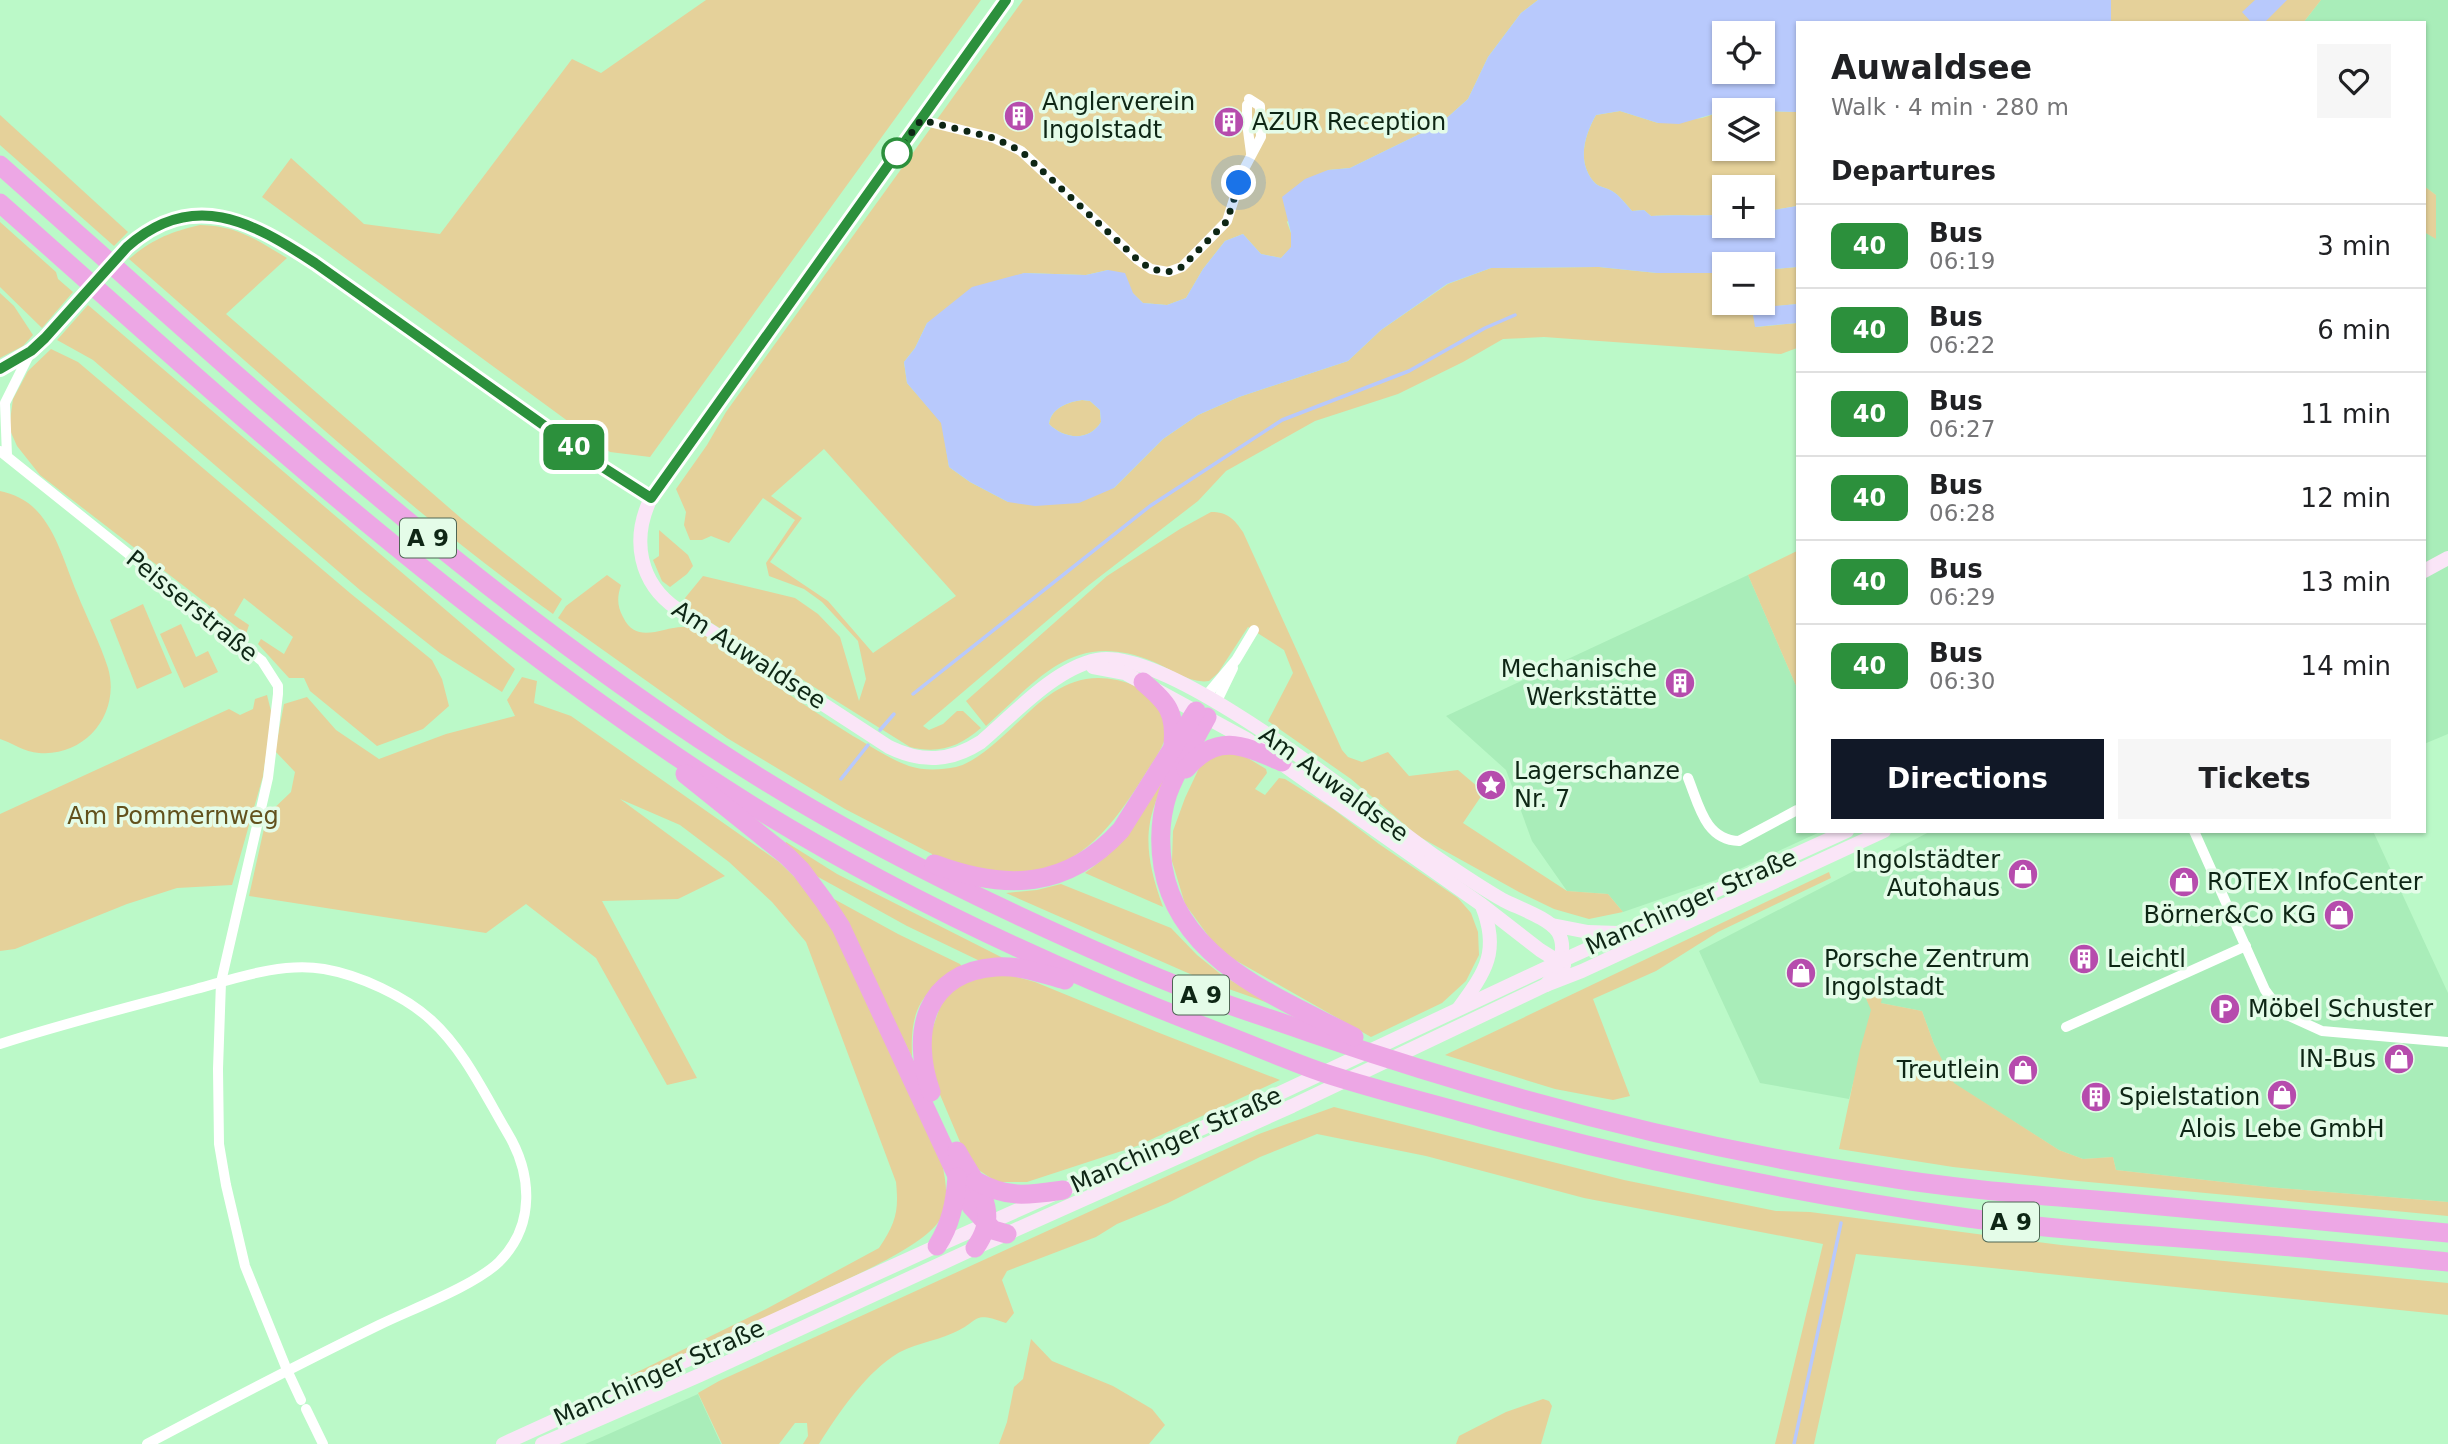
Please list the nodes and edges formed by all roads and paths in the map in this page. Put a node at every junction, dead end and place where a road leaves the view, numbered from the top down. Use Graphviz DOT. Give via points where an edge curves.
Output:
graph roads {
  1 [pos="1006,0"];
  2 [pos="1248,102"];
  3 [pos="921,120"];
  4 [pos="0,165"];
  5 [pos="0,203"];
  6 [pos="31,351"];
  7 [pos="0,369"];
  8 [pos="0,444"];
  9 [pos="4,454"];
  10 [pos="651,498"];
  11 [pos="2448,558"];
  12 [pos="2448,568"];
  13 [pos="2426,570"];
  14 [pos="2426,576"];
  15 [pos="1254,630"];
  16 [pos="1072,669"];
  17 [pos="1143,682"];
  18 [pos="1206,707"];
  19 [pos="614,714"];
  20 [pos="1174,745"];
  21 [pos="1282,762"];
  22 [pos="1688,778"];
  23 [pos="1168,792"];
  24 [pos="1796,811"];
  25 [pos="855,833"];
  26 [pos="1841,833"];
  27 [pos="1843,833"];
  28 [pos="1880,833"];
  29 [pos="2195,833"];
  30 [pos="1847,849"];
  31 [pos="1482,905"];
  32 [pos="1552,925"];
  33 [pos="1623,933"];
  34 [pos="2245,946"];
  35 [pos="1559,962"];
  36 [pos="1582,971"];
  37 [pos="221,982"];
  38 [pos="1546,985"];
  39 [pos="1134,999"];
  40 [pos="1458,1009"];
  41 [pos="2066,1027"];
  42 [pos="2448,1042"];
  43 [pos="0,1044"];
  44 [pos="1411,1067"];
  45 [pos="966,1179"];
  46 [pos="1063,1190"];
  47 [pos="986,1224"];
  48 [pos="2448,1233"];
  49 [pos="1007,1234"];
  50 [pos="937,1246"];
  51 [pos="975,1248"];
  52 [pos="2448,1262"];
  53 [pos="287,1370"];
  54 [pos="147,1444"];
  55 [pos="323,1444"];
  56 [pos="503,1444"];
  57 [pos="541,1444"];
  1 -- 3 [label="main road, Am Auwaldsee"];
  2 -- 3 [label="street" via="1260,106 1261,137 1227,221 1182,267 1168,272 1151,269 1138,260 1021,151 994,138"];
  3 -- 10 [label="main road, Am Auwaldsee"];
  4 -- 25 [label="highway, A 9" via="442,550 583,659 744,768"];
  5 -- 19 [label="highway, A 9" via="437,582"];
  6 -- 7 [label="main road"];
  6 -- 9 [label="street" via="5,403"];
  6 -- 10 [label="main road" via="140,236 179,217 234,219 315,263"];
  8 -- 9 [label="street, Peisserstraße"];
  9 -- 37 [label="street, Peisserstraße" via="262,661 278,686 268,778"];
  10 -- 16 [label="main road, Am Auwaldsee" via="640,528 640,555 661,596 903,754 943,759 967,751"];
  11 -- 13 [label="main road"];
  12 -- 14 [label="main road"];
  15 -- 18 [label="street"];
  16 -- 17 [label="main road, Am Auwaldsee" via="1109,668"];
  16 -- 18 [label="main road, Am Auwaldsee" via="1099,659 1143,666"];
  17 -- 18 [label="main road, Am Auwaldsee"];
  17 -- 20 [label="highway" via="1169,709"];
  18 -- 20 [label="highway"];
  18 -- 21 [label="main road, Am Auwaldsee"];
  18 -- 23 [label="highway"];
  18 -- 32 [label="main road, Am Auwaldsee" via="1319,769 1478,885"];
  19 -- 39 [label="highway, A 9" via="753,806 850,863 1050,963"];
  19 -- 45 [label="highway" via="787,856 811,881 846,937"];
  20 -- 25 [label="highway" via="1134,812 1108,844 1075,867 1040,879 1001,881 967,875"];
  21 -- 23 [label="highway" via="1245,747 1220,745 1195,758"];
  21 -- 31 [label="main road, Am Auwaldsee"];
  22 -- 24 [label="street" via="1710,828 1729,841 1739,841"];
  23 -- 44 [label="highway" via="1161,832 1164,874 1177,910 1196,939 1250,981"];
  25 -- 44 [label="highway, A 9" via="1083,946 1194,992"];
  26 -- 33 [label="main road, Manchinger Straße"];
  27 -- 30 [label="street"];
  28 -- 30 [label="main road, Manchinger Straße"];
  29 -- 34 [label="street"];
  30 -- 36 [label="main road, Manchinger Straße"];
  31 -- 35 [label="main road, Am Auwaldsee"];
  31 -- 40 [label="main road" via="1491,936 1489,961"];
  32 -- 33 [label="main road, Am Auwaldsee"];
  32 -- 35 [label="main road" via="1562,945"];
  33 -- 35 [label="main road, Manchinger Straße"];
  34 -- 41 [label="street"];
  34 -- 42 [label="street" via="2265,990 2289,1016 2305,1025 2322,1031"];
  35 -- 36 [label="main road, Am Auwaldsee"];
  35 -- 38 [label="main road"];
  35 -- 40 [label="main road, Manchinger Straße"];
  36 -- 38 [label="main road, Manchinger Straße"];
  37 -- 43 [label="street"];
  37 -- 53 [label="street, Peisserstraße" via="219,1144 245,1266"];
  37 -- 53 [label="street" via="284,968 323,969 359,978 429,1018 458,1050 520,1152 527,1186 525,1214 516,1241 498,1263 469,1282"];
  38 -- 49 [label="main road, Manchinger Straße"];
  39 -- 45 [label="highway" via="1015,968 968,973 944,988 921,1031 922,1060"];
  39 -- 52 [label="highway, A 9" via="1326,1073 1579,1144 1757,1184 1976,1219"];
  40 -- 46 [label="main road, Manchinger Straße"];
  44 -- 48 [label="highway, A 9" via="1695,1143 1881,1177"];
  45 -- 46 [label="highway" via="1005,1194"];
  45 -- 47 [label="highway" via="971,1206"];
  45 -- 50 [label="highway"];
  46 -- 47 [label="main road, Manchinger Straße"];
  47 -- 49 [label="highway"];
  47 -- 50 [label="main road, Manchinger Straße"];
  47 -- 51 [label="highway"];
  49 -- 51 [label="main road, Manchinger Straße"];
  50 -- 56 [label="main road, Manchinger Straße"];
  51 -- 57 [label="main road, Manchinger Straße"];
  53 -- 54 [label="street"];
  53 -- 55 [label="street, Peisserstraße"];
}
